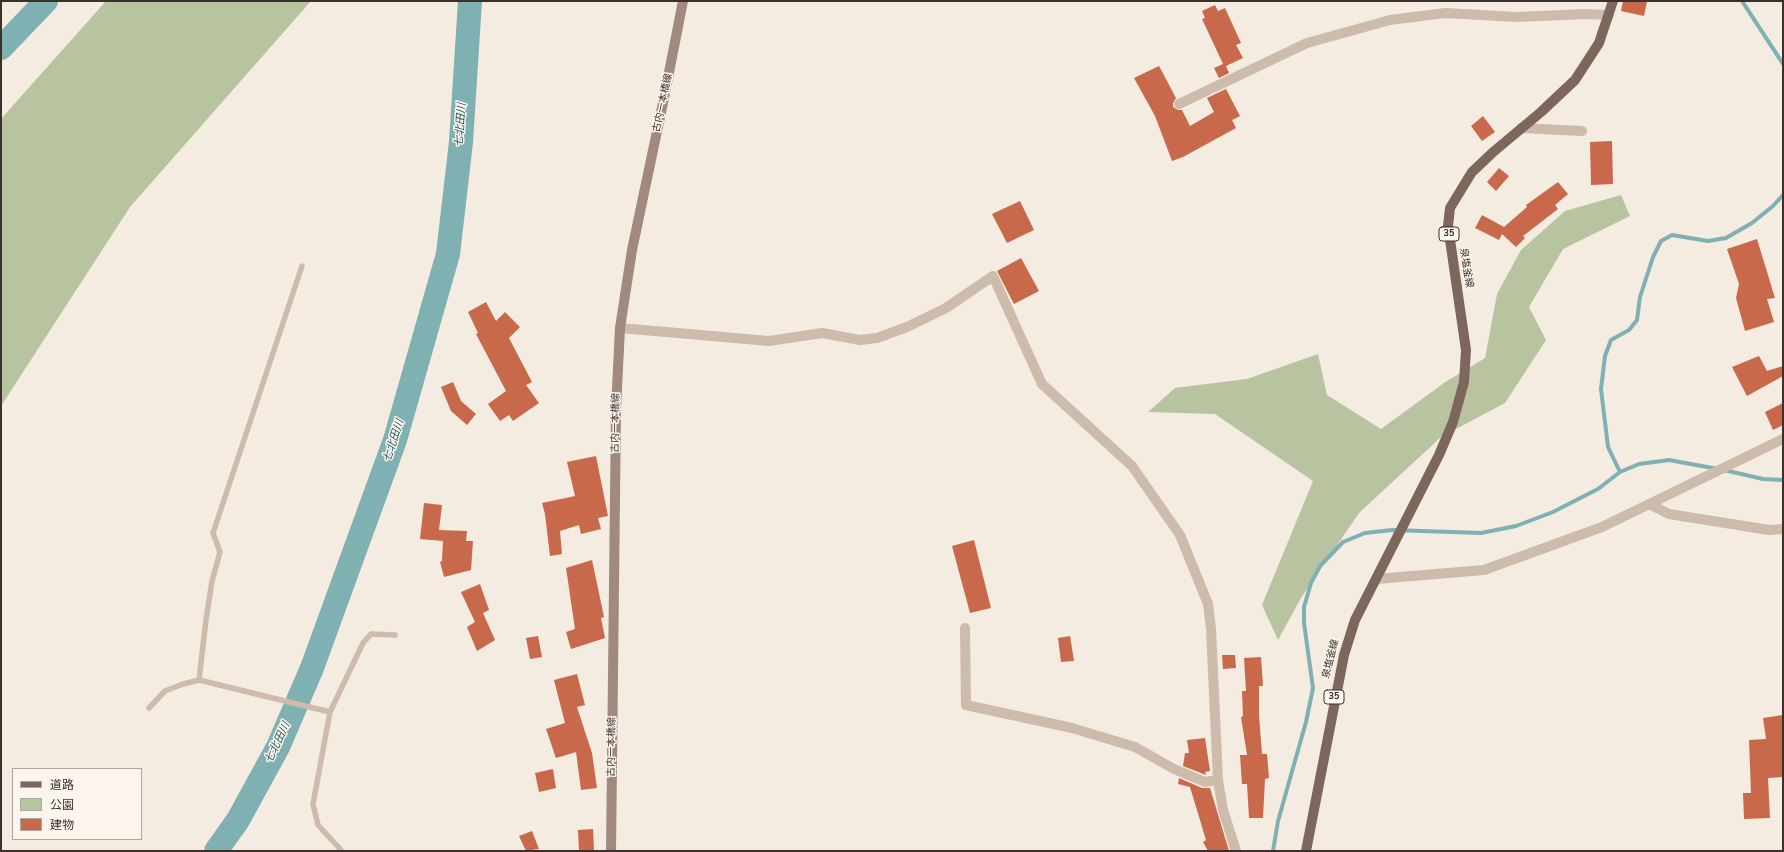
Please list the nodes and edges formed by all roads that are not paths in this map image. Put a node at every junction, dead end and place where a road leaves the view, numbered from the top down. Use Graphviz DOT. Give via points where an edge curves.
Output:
graph roads {
  1 [pos="683,1"];
  2 [pos="1612,1"];
  3 [pos="1609,15"];
  4 [pos="1179,104"];
  5 [pos="1521,128"];
  6 [pos="1582,131"];
  7 [pos="302,266"];
  8 [pos="620,328"];
  9 [pos="1783,439"];
  10 [pos="1649,504"];
  11 [pos="1783,529"];
  12 [pos="1376,579"];
  13 [pos="965,628"];
  14 [pos="395,635"];
  15 [pos="199,680"];
  16 [pos="149,708"];
  17 [pos="330,712"];
  18 [pos="1218,780"];
  19 [pos="342,851"];
  20 [pos="611,851"];
  21 [pos="1236,851"];
  22 [pos="1306,851"];
  1 -- 8 [label="street, 古内一本橋線" via="632,250"];
  2 -- 3 [label="main road, 泉塩釜線 / 35"];
  3 -- 4 [label="street" via="1517,17 1445,13 1390,20 1307,43"];
  3 -- 5 [label="main road, 泉塩釜線 / 35" via="1599,43 1574,80"];
  5 -- 6 [label="street"];
  5 -- 12 [label="main road, 泉塩釜線 / 35" via="1472,172 1450,208 1448,226 1466,350 1464,382 1439,455"];
  7 -- 15 [label="lane" via="213,533 220,552 207,612"];
  8 -- 18 [label="street" via="769,340 822,333 860,340 877,338 946,308 993,276 1042,384 1132,466 1180,535 1208,604"];
  8 -- 20 [label="street, 古内一本橋線" via="616,408"];
  9 -- 10 [label="street"];
  10 -- 11 [label="street" via="1669,514 1769,530"];
  10 -- 12 [label="street" via="1602,527 1484,570"];
  12 -- 22 [label="main road, 泉塩釜線 / 35" via="1355,620 1344,655"];
  13 -- 18 [label="street" via="966,705 1072,728 1135,747 1204,782"];
  14 -- 17 [label="lane" via="371,634 363,644"];
  15 -- 16 [label="lane" via="165,691"];
  15 -- 17 [label="lane"];
  17 -- 19 [label="lane" via="313,804 318,825"];
  18 -- 21 [label="street" via="1223,810"];
}
